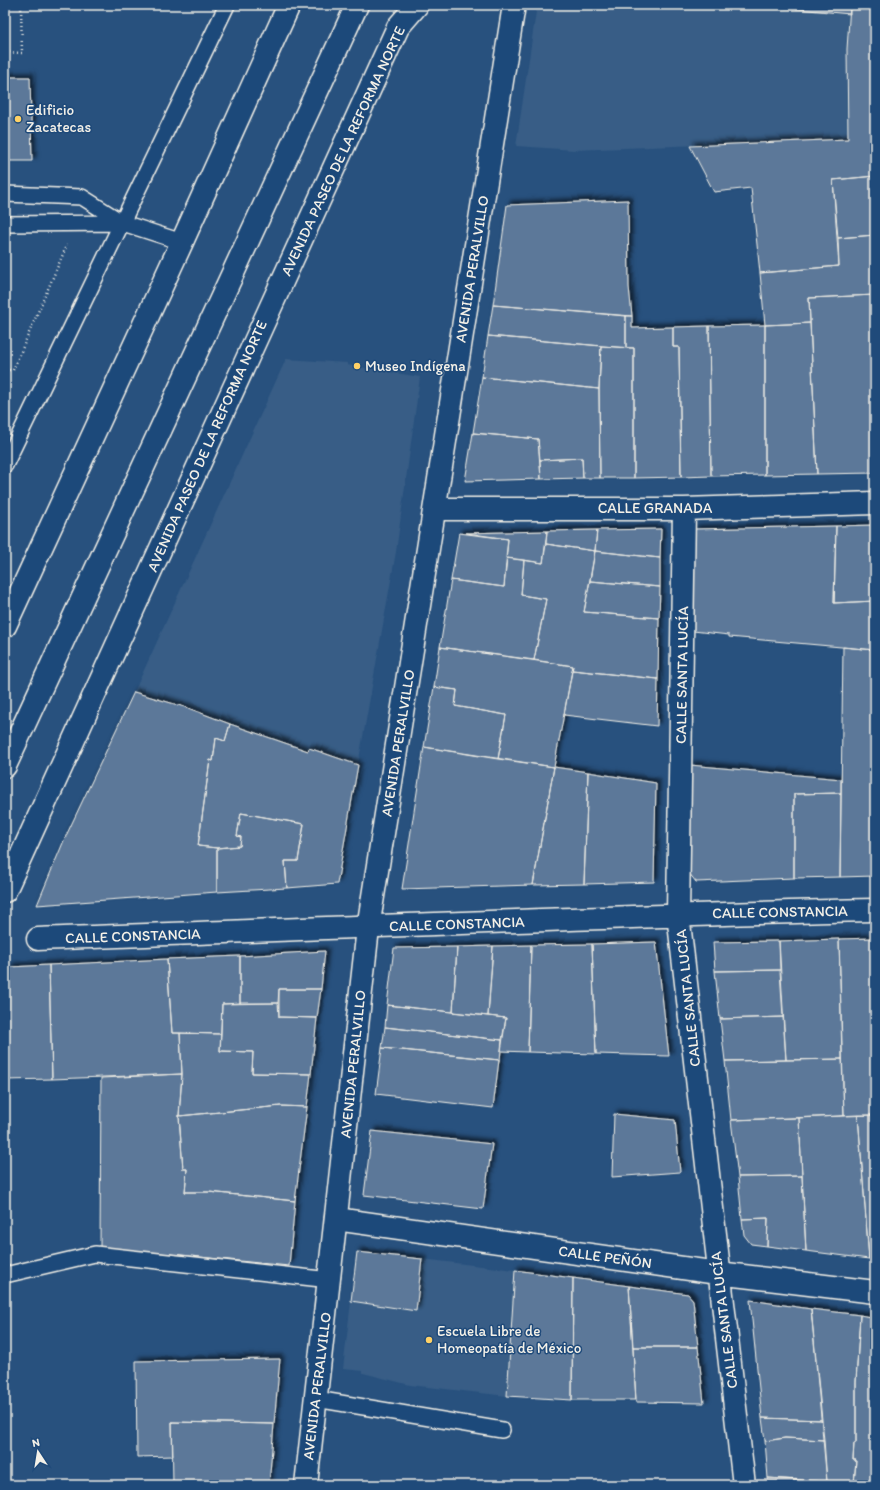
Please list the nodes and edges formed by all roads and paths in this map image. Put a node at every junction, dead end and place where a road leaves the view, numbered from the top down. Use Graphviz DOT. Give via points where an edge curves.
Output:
graph roads {
  1 [pos="21,5"];
  2 [pos="227,5"];
  3 [pos="289,5"];
  4 [pos="357,5"];
  5 [pos="417,5"];
  6 [pos="514,5"];
  7 [pos="5,52"];
  8 [pos="5,194"];
  9 [pos="124,222"];
  10 [pos="5,224"];
  11 [pos="75,224"];
  12 [pos="182,242"];
  13 [pos="5,370"];
  14 [pos="5,465"];
  15 [pos="875,503"];
  16 [pos="435,508"];
  17 [pos="684,509"];
  18 [pos="5,626"];
  19 [pos="5,766"];
  20 [pos="5,890"];
  21 [pos="875,910"];
  22 [pos="678,914"];
  23 [pos="368,928"];
  24 [pos="38,939"];
  25 [pos="336,1219"];
  26 [pos="718,1273"];
  27 [pos="5,1275"];
  28 [pos="330,1280"];
  29 [pos="875,1292"];
  30 [pos="316,1399"];
  31 [pos="502,1430"];
  32 [pos="306,1485"];
  33 [pos="744,1485"];
  1 -- 7 [label="path" via="22,53"];
  2 -- 9 [label="lane"];
  3 -- 12 [label="street"];
  4 -- 19 [label="street"];
  5 -- 20 [label="street, AVENIDA PASEO DE LA REFORMA NORTE" via="398,27"];
  6 -- 16 [label="street, AVENIDA PERALVILLO"];
  8 -- 9 [label="lane" via="82,197"];
  9 -- 11 [label="lane"];
  9 -- 12 [label="lane"];
  9 -- 14 [label="lane"];
  10 -- 11 [label="lane"];
  11 -- 13 [label="path" via="13,370"];
  12 -- 18 [label="street"];
  15 -- 17 [label="street, CALLE GRANADA"];
  16 -- 17 [label="street, CALLE GRANADA"];
  16 -- 23 [label="street, AVENIDA PERALVILLO"];
  17 -- 22 [label="street, CALLE SANTA LUCÍA"];
  21 -- 22 [label="street, CALLE CONSTANCIA"];
  22 -- 23 [label="street, CALLE CONSTANCIA"];
  22 -- 26 [label="street, CALLE SANTA LUCÍA"];
  23 -- 24 [label="street, CALLE CONSTANCIA"];
  23 -- 25 [label="street, AVENIDA PERALVILLO"];
  25 -- 26 [label="street, CALLE PEÑÓN"];
  25 -- 28 [label="street, AVENIDA PERALVILLO"];
  26 -- 29 [label="street, CALLE PEÑÓN"];
  26 -- 33 [label="street, CALLE SANTA LUCÍA"];
  27 -- 28 [label="lane" via="95,1254"];
  28 -- 30 [label="street, AVENIDA PERALVILLO"];
  30 -- 31 [label="lane"];
  30 -- 32 [label="street, AVENIDA PERALVILLO"];
}
